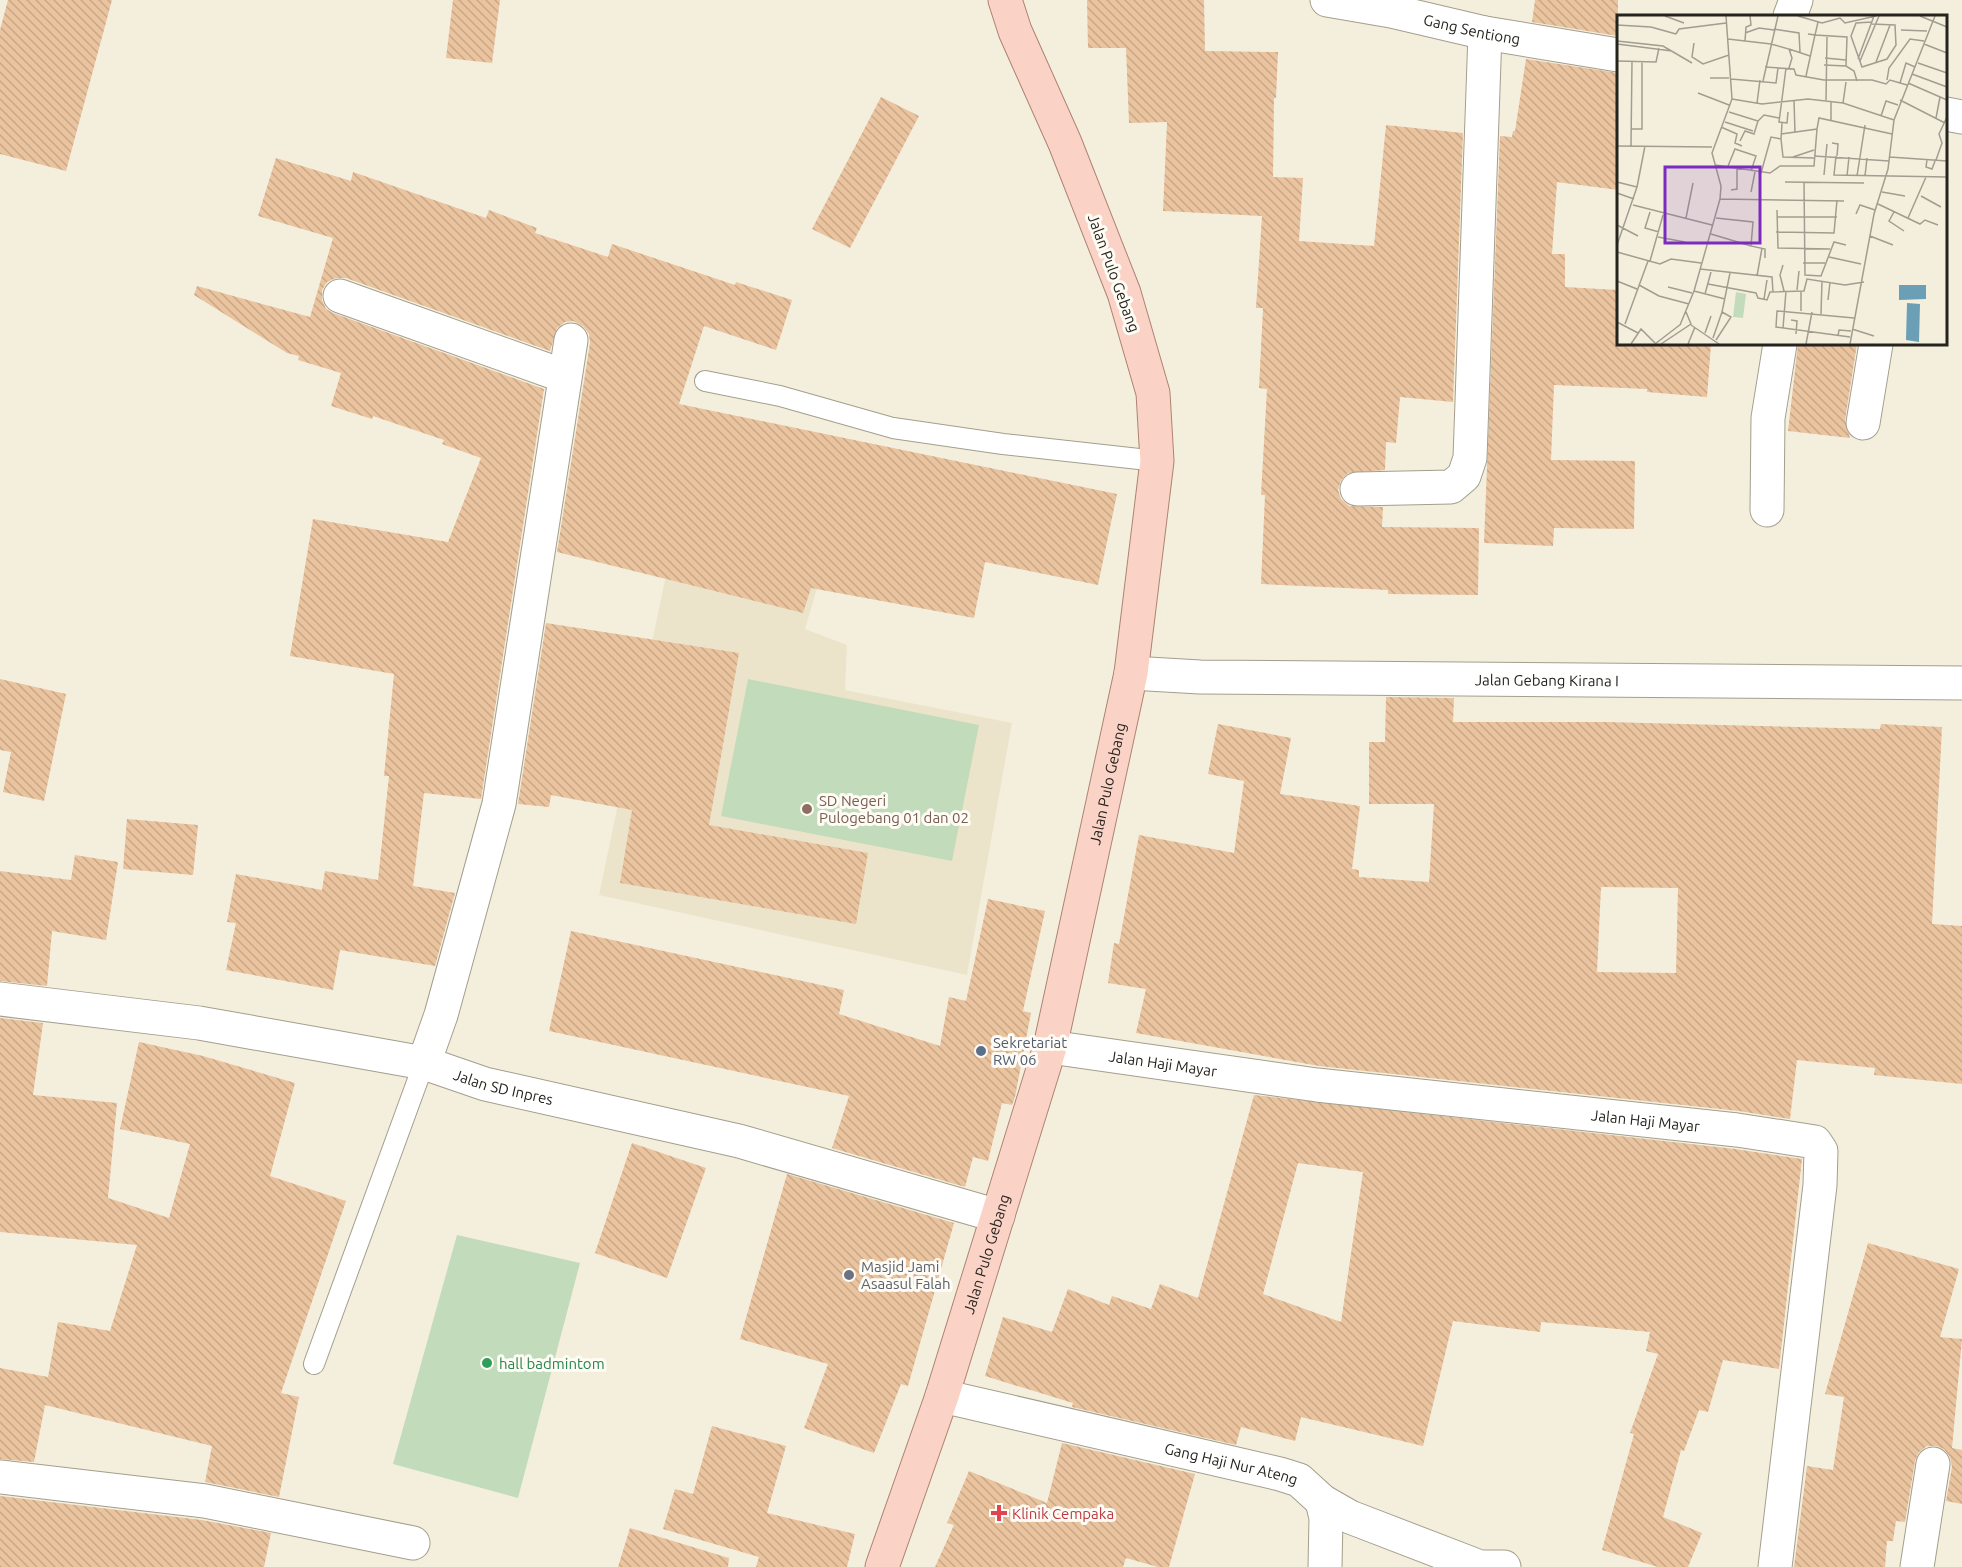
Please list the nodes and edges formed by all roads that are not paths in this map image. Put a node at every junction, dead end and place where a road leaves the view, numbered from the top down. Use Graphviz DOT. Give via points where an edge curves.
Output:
graph roads {
  1 [pos="1005,0"];
  2 [pos="1327,0"];
  3 [pos="1796,0"];
  4 [pos="1790,15"];
  5 [pos="1485,33"];
  6 [pos="1617,55"];
  7 [pos="340,296"];
  8 [pos="571,340"];
  9 [pos="1780,345"];
  10 [pos="1876,345"];
  11 [pos="564,375"];
  12 [pos="705,381"];
  13 [pos="1863,423"];
  14 [pos="1156,461"];
  15 [pos="1357,489"];
  16 [pos="1767,510"];
  17 [pos="1131,673"];
  18 [pos="1962,682"];
  19 [pos="0,999"];
  20 [pos="1050,1047"];
  21 [pos="423,1063"];
  22 [pos="998,1216"];
  23 [pos="314,1364"];
  24 [pos="942,1396"];
  25 [pos="1933,1464"];
  26 [pos="0,1477"];
  27 [pos="1322,1501"];
  28 [pos="413,1543"];
  29 [pos="882,1567"];
  30 [pos="1325,1567"];
  31 [pos="1480,1567"];
  32 [pos="1504,1567"];
  33 [pos="1775,1567"];
  34 [pos="1917,1567"];
  1 -- 14 [label="main road, Jalan Pulo Gebang" via="1124,293 1153,393"];
  2 -- 5 [label="street, Gang Sentiong"];
  3 -- 4 [label="street"];
  5 -- 6 [label="street, Gang Sentiong"];
  5 -- 15 [label="street" via="1470,458 1464,476 1451,487"];
  7 -- 11 [label="street"];
  8 -- 11 [label="street"];
  9 -- 16 [label="street" via="1768,418"];
  10 -- 13 [label="street"];
  11 -- 21 [label="street" via="499,804 441,1015"];
  12 -- 14 [label="lane" via="780,396 893,428"];
  14 -- 17 [label="main road, Jalan Pulo Gebang"];
  17 -- 18 [label="street, Jalan Gebang Kirana I" via="1212,677"];
  17 -- 20 [label="main road, Jalan Pulo Gebang"];
  19 -- 21 [label="street, Jalan SD Inpres" via="199,1023"];
  20 -- 22 [label="main road, Jalan Pulo Gebang"];
  20 -- 33 [label="street, Jalan Haji Mayar" via="1317,1085 1815,1142 1821,1151 1820,1185"];
  21 -- 22 [label="street, Jalan SD Inpres" via="485,1084 739,1141"];
  21 -- 23 [label="lane"];
  22 -- 24 [label="main road, Jalan Pulo Gebang"];
  24 -- 27 [label="street, Gang Haji Nur Ateng" via="1280,1473 1299,1480"];
  24 -- 29 [label="main road, Jalan Pulo Gebang"];
  25 -- 34 [label="street"];
  26 -- 28 [label="street" via="205,1501"];
  27 -- 30 [label="street" via="1326,1518"];
  27 -- 31 [label="street, Gang Haji Nur Ateng" via="1350,1517"];
  31 -- 32 [label="street, Gang Haji Nur Ateng"];
}
